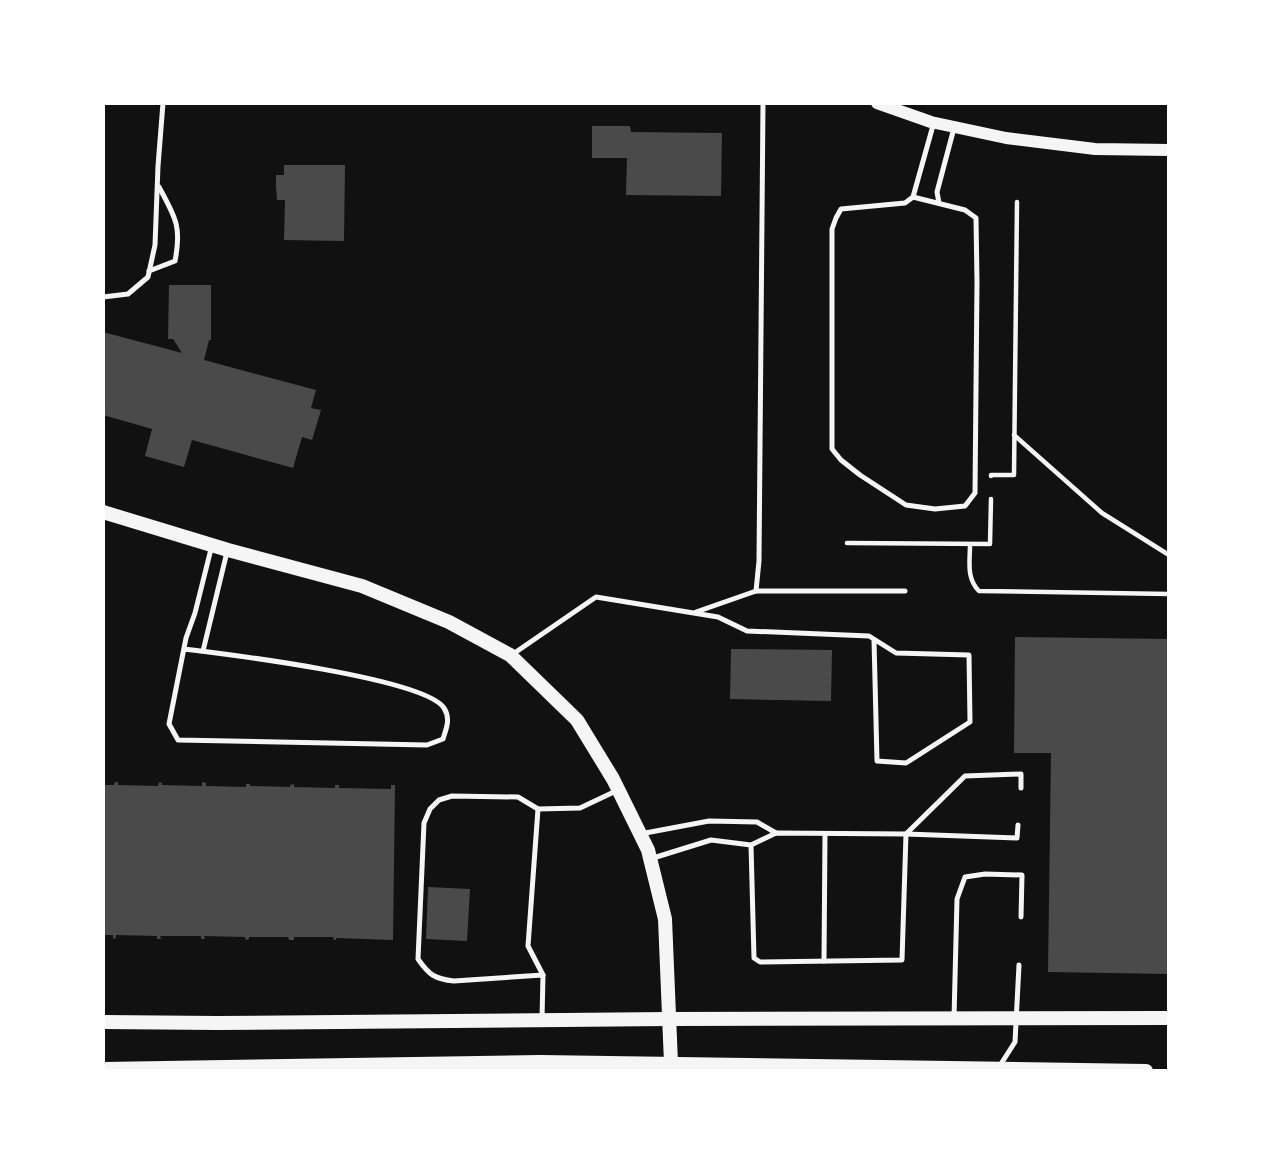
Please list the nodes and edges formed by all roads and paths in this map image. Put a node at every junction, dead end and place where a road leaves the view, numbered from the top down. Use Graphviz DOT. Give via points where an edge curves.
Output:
graph roads {
  1 [pos="163,103"];
  2 [pos="763,103"];
  3 [pos="877,103"];
  4 [pos="934,122"];
  5 [pos="954,126"];
  6 [pos="1169,150"];
  7 [pos="157,184"];
  8 [pos="913,197"];
  9 [pos="939,203"];
  10 [pos="149,271"];
  11 [pos="103,297"];
  12 [pos="1014,435"];
  13 [pos="103,512"];
  14 [pos="212,545"];
  15 [pos="970,545"];
  16 [pos="228,550"];
  17 [pos="1169,555"];
  18 [pos="905,590"];
  19 [pos="756,591"];
  20 [pos="1169,594"];
  21 [pos="693,613"];
  22 [pos="874,639"];
  23 [pos="184,649"];
  24 [pos="203,651"];
  25 [pos="510,655"];
  26 [pos="1021,788"];
  27 [pos="618,790"];
  28 [pos="538,809"];
  29 [pos="1018,825"];
  30 [pos="776,833"];
  31 [pos="640,834"];
  32 [pos="825,834"];
  33 [pos="906,834"];
  34 [pos="751,845"];
  35 [pos="650,859"];
  36 [pos="1021,918"];
  37 [pos="824,961"];
  38 [pos="1019,965"];
  39 [pos="542,975"];
  40 [pos="669,1018"];
  41 [pos="954,1018"];
  42 [pos="1017,1018"];
  43 [pos="1169,1018"];
  44 [pos="542,1020"];
  45 [pos="103,1022"];
  46 [pos="671,1067"];
  47 [pos="368,1068"];
  48 [pos="103,1069"];
  49 [pos="997,1069"];
  50 [pos="1146,1071"];
  1 -- 7 [label="lane"];
  2 -- 19 [label="lane"];
  3 -- 4 [label="street"];
  4 -- 5 [label="street"];
  4 -- 8 [label="lane"];
  5 -- 6 [label="street" via="1095,149"];
  5 -- 9 [label="lane" via="937,192"];
  7 -- 10 [label="lane" via="155,245"];
  7 -- 10 [label="lane" via="176,218 179,242 175,261"];
  8 -- 9 [label="lane"];
  8 -- 9 [label="lane" via="905,203 841,209 832,229 832,449 860,475 906,505 935,509 965,506 975,494 975,218"];
  10 -- 11 [label="lane" via="128,294"];
  12 -- 17 [label="path" via="1101,513"];
  13 -- 14 [label="main road"];
  14 -- 16 [label="main road"];
  14 -- 23 [label="lane"];
  15 -- 20 [label="path" via="969,577 979,591"];
  16 -- 24 [label="lane"];
  16 -- 25 [label="main road" via="362,586 449,622"];
  18 -- 19 [label="lane"];
  19 -- 21 [label="lane"];
  21 -- 22 [label="lane" via="718,617 747,631"];
  21 -- 25 [label="lane" via="596,597"];
  22 -- 22 [label="lane" via="896,653 969,655 970,722 906,763 877,761"];
  23 -- 24 [label="lane"];
  23 -- 24 [label="lane" via="169,723 178,740 426,745 443,739 448,723 444,708 425,695 338,671"];
  25 -- 27 [label="main road" via="577,720"];
  26 -- 33 [label="lane" via="1021,774 965,776"];
  27 -- 28 [label="lane" via="580,808"];
  27 -- 31 [label="main road"];
  28 -- 39 [label="lane" via="528,946"];
  28 -- 39 [label="lane" via="518,797 452,796 430,809 424,823 418,959 427,972 454,981"];
  29 -- 33 [label="lane" via="1017,838"];
  30 -- 31 [label="lane" via="757,822 709,821"];
  30 -- 32 [label="lane"];
  30 -- 34 [label="lane"];
  31 -- 35 [label="main road"];
  32 -- 33 [label="lane"];
  32 -- 37 [label="lane"];
  33 -- 37 [label="lane" via="902,960"];
  34 -- 35 [label="lane" via="711,840"];
  34 -- 37 [label="lane" via="754,958 760,962"];
  35 -- 40 [label="main road" via="665,919"];
  36 -- 41 [label="lane" via="1022,875 965,877 957,899"];
  38 -- 42 [label="lane"];
  39 -- 44 [label="lane"];
  40 -- 41 [label="main road"];
  40 -- 44 [label="main road"];
  40 -- 46 [label="main road"];
  41 -- 42 [label="main road"];
  42 -- 43 [label="main road"];
  42 -- 49 [label="lane" via="1015,1042"];
  44 -- 45 [label="main road"];
  46 -- 47 [label="main road" via="540,1062"];
  46 -- 49 [label="main road"];
  47 -- 48 [label="main road"];
  49 -- 50 [label="main road"];
}
